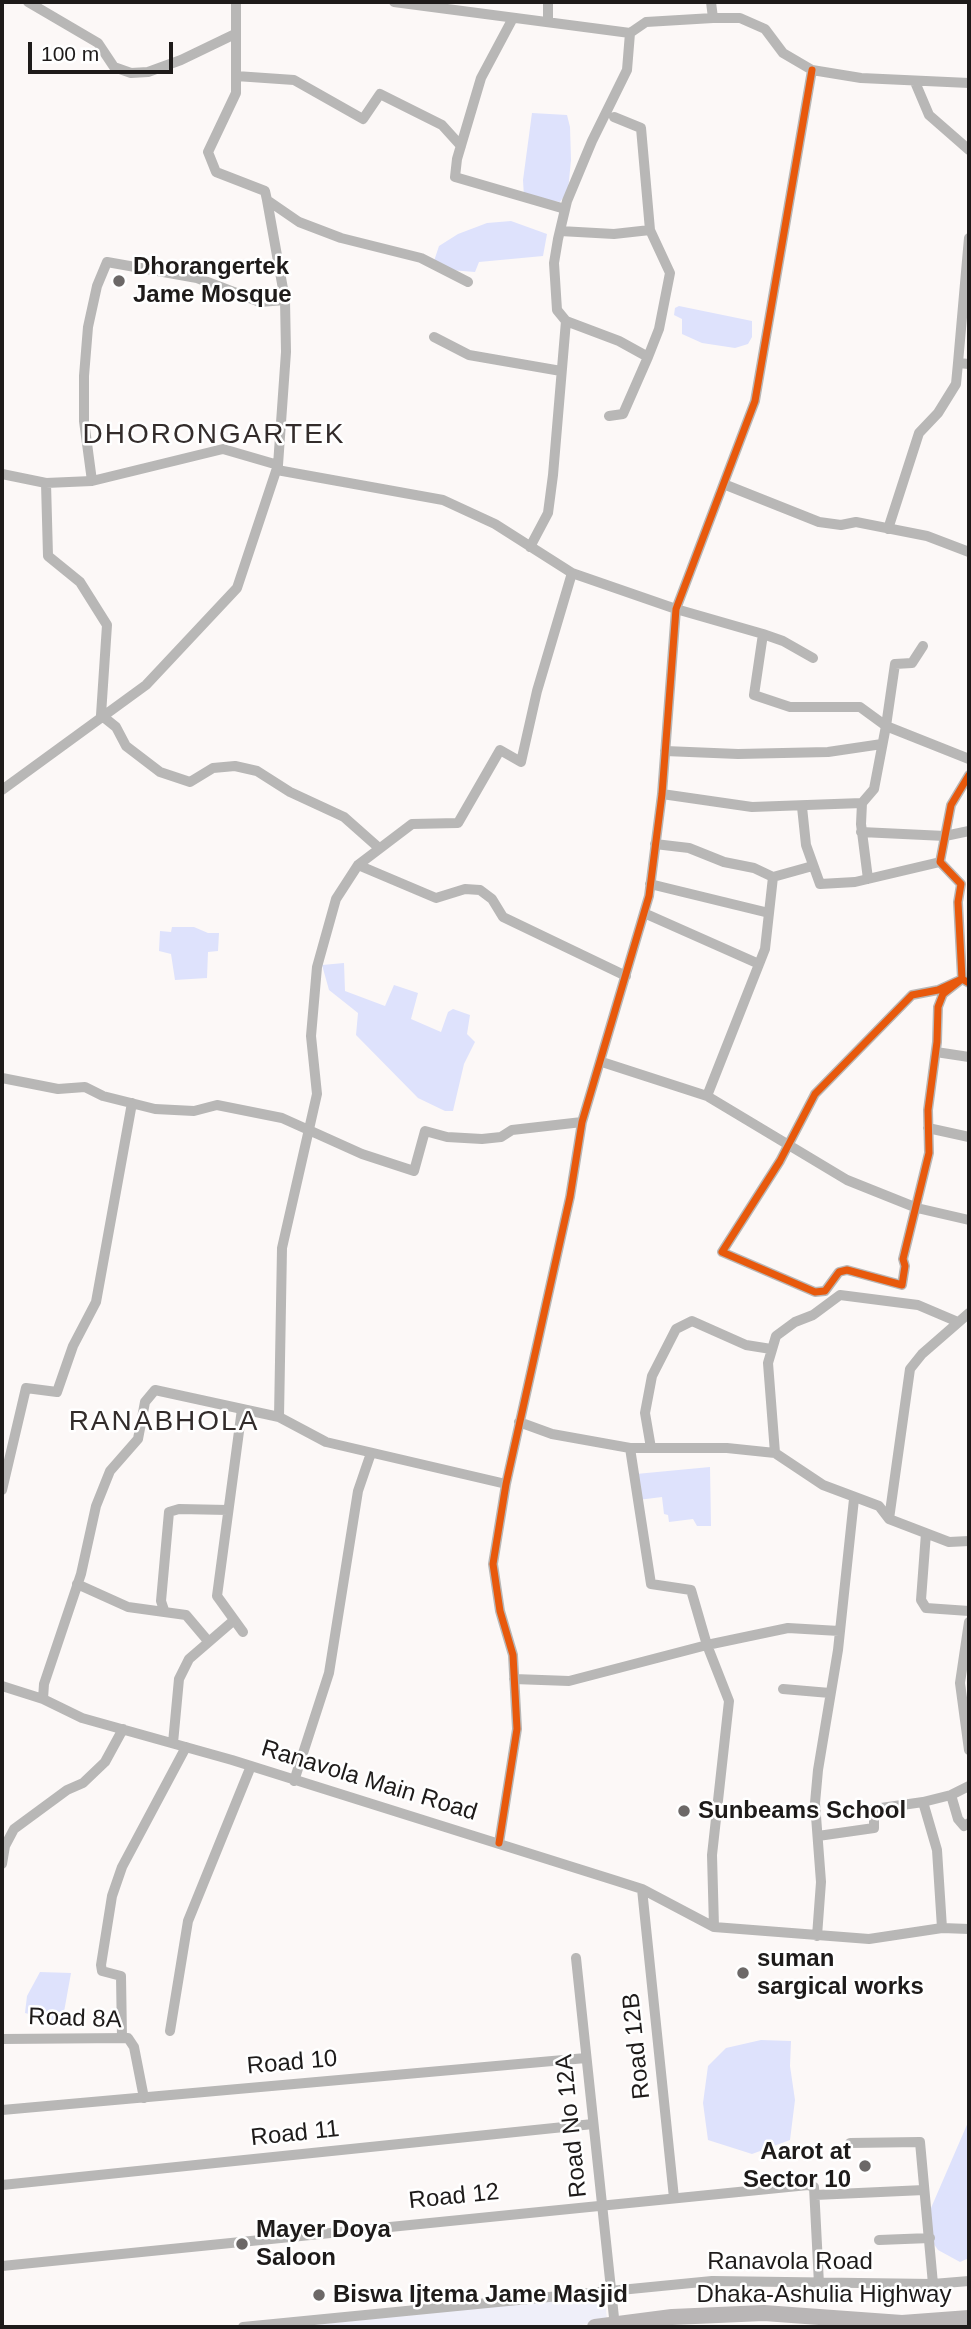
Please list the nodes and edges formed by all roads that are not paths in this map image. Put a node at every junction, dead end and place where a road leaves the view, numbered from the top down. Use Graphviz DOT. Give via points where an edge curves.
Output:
graph roads {
  1 [pos="28,2"];
  2 [pos="236,2"];
  3 [pos="394,2"];
  4 [pos="548,2"];
  5 [pos="711,2"];
  6 [pos="513,18"];
  7 [pos="713,18"];
  8 [pos="548,22"];
  9 [pos="630,33"];
  10 [pos="235,34"];
  11 [pos="812,70"];
  12 [pos="236,76"];
  13 [pos="915,82"];
  14 [pos="969,83"];
  15 [pos="614,117"];
  16 [pos="461,146"];
  17 [pos="969,150"];
  18 [pos="267,200"];
  19 [pos="565,209"];
  20 [pos="650,230"];
  21 [pos="560,231"];
  22 [pos="969,238"];
  23 [pos="468,282"];
  24 [pos="285,300"];
  25 [pos="566,321"];
  26 [pos="434,337"];
  27 [pos="648,357"];
  28 [pos="964,363"];
  29 [pos="561,371"];
  30 [pos="609,416"];
  31 [pos="277,467"];
  32 [pos="2,474"];
  33 [pos="92,481"];
  34 [pos="46,484"];
  35 [pos="726,485"];
  36 [pos="888,529"];
  37 [pos="530,547"];
  38 [pos="969,552"];
  39 [pos="572,573"];
  40 [pos="676,609"];
  41 [pos="763,634"];
  42 [pos="923,646"];
  43 [pos="813,658"];
  44 [pos="101,715"];
  45 [pos="886,726"];
  46 [pos="882,744"];
  47 [pos="665,751"];
  48 [pos="969,759"];
  49 [pos="969,775"];
  50 [pos="2,790"];
  51 [pos="662,794"];
  52 [pos="862,803"];
  53 [pos="802,807"];
  54 [pos="969,831"];
  55 [pos="861,832"];
  56 [pos="945,836"];
  57 [pos="656,844"];
  58 [pos="379,848"];
  59 [pos="940,862"];
  60 [pos="358,865"];
  61 [pos="810,867"];
  62 [pos="773,877"];
  63 [pos="868,879"];
  64 [pos="650,884"];
  65 [pos="644,913"];
  66 [pos="769,913"];
  67 [pos="759,964"];
  68 [pos="626,976"];
  69 [pos="966,981"];
  70 [pos="936,1052"];
  71 [pos="969,1058"];
  72 [pos="602,1062"];
  73 [pos="2,1078"];
  74 [pos="707,1096"];
  75 [pos="132,1103"];
  76 [pos="582,1122"];
  77 [pos="928,1128"];
  78 [pos="309,1132"];
  79 [pos="969,1137"];
  80 [pos="789,1144"];
  81 [pos="916,1208"];
  82 [pos="969,1220"];
  83 [pos="969,1313"];
  84 [pos="958,1322"];
  85 [pos="771,1349"];
  86 [pos="242,1409"];
  87 [pos="279,1417"];
  88 [pos="519,1422"];
  89 [pos="631,1448"];
  90 [pos="651,1448"];
  91 [pos="371,1453"];
  92 [pos="775,1453"];
  93 [pos="506,1483"];
  94 [pos="2,1490"];
  95 [pos="854,1499"];
  96 [pos="228,1510"];
  97 [pos="889,1519"];
  98 [pos="926,1533"];
  99 [pos="969,1541"];
  100 [pos="77,1584"];
  101 [pos="164,1610"];
  102 [pos="969,1611"];
  103 [pos="233,1621"];
  104 [pos="969,1622"];
  105 [pos="839,1631"];
  106 [pos="243,1632"];
  107 [pos="208,1641"];
  108 [pos="707,1645"];
  109 [pos="514,1679"];
  110 [pos="2,1686"];
  111 [pos="783,1689"];
  112 [pos="830,1693"];
  113 [pos="43,1699"];
  114 [pos="966,1699"];
  115 [pos="123,1729"];
  116 [pos="173,1743"];
  117 [pos="187,1746"];
  118 [pos="969,1750"];
  119 [pos="251,1766"];
  120 [pos="294,1781"];
  121 [pos="969,1786"];
  122 [pos="951,1795"];
  123 [pos="923,1802"];
  124 [pos="969,1823"];
  125 [pos="818,1836"];
  126 [pos="499,1843"];
  127 [pos="2,1864"];
  128 [pos="642,1889"];
  129 [pos="714,1927"];
  130 [pos="942,1928"];
  131 [pos="969,1929"];
  132 [pos="817,1936"];
  133 [pos="576,1958"];
  134 [pos="170,2031"];
  135 [pos="122,2038"];
  136 [pos="2,2039"];
  137 [pos="586,2059"];
  138 [pos="144,2098"];
  139 [pos="2,2110"];
  140 [pos="593,2124"];
  141 [pos="850,2143"];
  142 [pos="2,2185"];
  143 [pos="924,2190"];
  144 [pos="815,2195"];
  145 [pos="674,2197"];
  146 [pos="601,2203"];
  147 [pos="930,2238"];
  148 [pos="879,2240"];
  149 [pos="2,2266"];
  150 [pos="969,2281"];
  151 [pos="819,2284"];
  152 [pos="933,2284"];
  153 [pos="610,2290"];
  154 [pos="969,2318"];
  155 [pos="844,2323"];
  156 [pos="615,2326"];
  157 [pos="243,2327"];
  158 [pos="595,2327"];
  1 -- 10 [label="street" via="98,43 114,67 131,73 181,60"];
  2 -- 10 [label="street"];
  3 -- 6 [label="street"];
  4 -- 8 [label="street"];
  5 -- 7 [label="street"];
  6 -- 8 [label="street"];
  6 -- 16 [label="street" via="481,78"];
  7 -- 9 [label="street" via="646,22"];
  7 -- 11 [label="street" via="740,18 765,29 783,53"];
  8 -- 9 [label="street"];
  9 -- 19 [label="street" via="627,70"];
  10 -- 12 [label="street"];
  11 -- 13 [label="street"];
  11 -- 35 [label="street" via="755,401"];
  12 -- 16 [label="street" via="294,80 363,120 380,94 442,125"];
  12 -- 18 [label="street" via="236,93 208,152 216,172 265,191"];
  13 -- 14 [label="street"];
  13 -- 17 [label="street" via="929,116"];
  15 -- 20 [label="street" via="641,128"];
  16 -- 19 [label="street" via="455,177"];
  18 -- 23 [label="street" via="299,222 421,258"];
  18 -- 24 [label="street"];
  19 -- 21 [label="street"];
  20 -- 21 [label="street" via="614,234"];
  20 -- 27 [label="street" via="670,273 659,329"];
  21 -- 25 [label="street" via="554,263 557,310"];
  22 -- 28 [label="street"];
  24 -- 31 [label="street"];
  24 -- 33 [label="street" via="260,302 197,278 107,262 88,327 84,376"];
  25 -- 27 [label="street"];
  25 -- 29 [label="street"];
  26 -- 29 [label="street" via="469,355"];
  27 -- 30 [label="street" via="623,414"];
  28 -- 36 [label="street" via="938,413 919,433"];
  29 -- 37 [label="street" via="548,513"];
  31 -- 33 [label="street" via="223,449"];
  31 -- 37 [label="street" via="443,500 495,524"];
  31 -- 44 [label="street" via="237,589 146,685"];
  32 -- 34 [label="street"];
  33 -- 34 [label="street"];
  34 -- 44 [label="street" via="48,556 80,582 107,625"];
  35 -- 36 [label="street" via="819,522 856,522"];
  35 -- 40 [label="street"];
  36 -- 38 [label="street" via="927,536"];
  37 -- 39 [label="street"];
  39 -- 40 [label="street"];
  39 -- 58 [label="street" via="537,691 522,762 500,750 458,823 412,824"];
  40 -- 41 [label="street"];
  40 -- 47 [label="street"];
  41 -- 43 [label="street"];
  41 -- 45 [label="street" via="754,695 790,707 860,707"];
  42 -- 45 [label="street" via="912,663 895,664"];
  44 -- 50 [label="street"];
  44 -- 58 [label="street" via="116,727 126,746 160,772 190,782 213,768 257,771 344,817"];
  45 -- 46 [label="street"];
  45 -- 48 [label="street"];
  46 -- 47 [label="street" via="828,752"];
  46 -- 52 [label="street" via="874,789"];
  47 -- 51 [label="street"];
  49 -- 56 [label="street" via="951,805"];
  51 -- 53 [label="street" via="752,807"];
  51 -- 57 [label="street"];
  52 -- 53 [label="street"];
  52 -- 55 [label="street"];
  53 -- 63 [label="street" via="806,845 820,884"];
  54 -- 56 [label="street"];
  55 -- 56 [label="street"];
  55 -- 63 [label="street"];
  56 -- 59 [label="street"];
  57 -- 62 [label="street" via="689,848"];
  57 -- 64 [label="street"];
  58 -- 60 [label="street"];
  59 -- 63 [label="street"];
  59 -- 69 [label="street" via="961,884 958,902"];
  60 -- 68 [label="street" via="436,898 465,889 480,890 503,917"];
  60 -- 78 [label="street" via="335,900 317,967 311,1037 317,1094"];
  61 -- 62 [label="street"];
  62 -- 66 [label="street"];
  64 -- 65 [label="street"];
  64 -- 66 [label="street"];
  65 -- 67 [label="street"];
  65 -- 68 [label="street"];
  66 -- 67 [label="street"];
  67 -- 74 [label="street"];
  68 -- 72 [label="street"];
  69 -- 70 [label="street" via="943,994 937,1007"];
  69 -- 80 [label="street" via="912,995 815,1094"];
  70 -- 71 [label="street"];
  70 -- 77 [label="street"];
  72 -- 74 [label="street"];
  72 -- 76 [label="street"];
  73 -- 75 [label="street" via="58,1089 85,1087"];
  74 -- 80 [label="street"];
  75 -- 78 [label="street" via="155,1110 194,1111 217,1105 282,1118"];
  75 -- 94 [label="street" via="96,1302 73,1346 57,1392 26,1388"];
  76 -- 78 [label="street" via="512,1130 482,1139 425,1131 414,1171"];
  76 -- 88 [label="street" via="570,1197"];
  77 -- 79 [label="street"];
  77 -- 81 [label="street" via="929,1153"];
  78 -- 87 [label="street" via="282,1248"];
  80 -- 81 [label="street" via="847,1180"];
  80 -- 81 [label="street" via="722,1252 815,1292 825,1291 839,1272 847,1270 900,1286"];
  81 -- 82 [label="street"];
  83 -- 84 [label="street"];
  84 -- 85 [label="street" via="918,1305 840,1295 776,1336"];
  84 -- 97 [label="street" via="910,1369"];
  85 -- 90 [label="street" via="747,1345 692,1321 676,1329 652,1376 645,1413"];
  85 -- 92 [label="street" via="768,1363"];
  86 -- 87 [label="street"];
  86 -- 96 [label="street"];
  86 -- 100 [label="street" via="155,1390 145,1402 138,1438 110,1471 96,1506"];
  87 -- 91 [label="street" via="326,1442"];
  88 -- 89 [label="street" via="552,1434"];
  88 -- 93 [label="street"];
  89 -- 90 [label="street"];
  89 -- 108 [label="street" via="651,1584 691,1590"];
  90 -- 92 [label="street"];
  91 -- 93 [label="street"];
  91 -- 120 [label="street" via="358,1491 329,1673"];
  92 -- 95 [label="street" via="823,1485"];
  93 -- 109 [label="street" via="493,1564"];
  95 -- 97 [label="street" via="879,1506"];
  95 -- 105 [label="street"];
  96 -- 101 [label="street" via="169,1513"];
  96 -- 103 [label="street" via="217,1596"];
  97 -- 98 [label="street"];
  98 -- 99 [label="street" via="949,1542"];
  98 -- 102 [label="street" via="920,1600 926,1608"];
  100 -- 101 [label="street" via="128,1608"];
  100 -- 113 [label="street"];
  101 -- 107 [label="street" via="186,1615"];
  103 -- 106 [label="street"];
  103 -- 107 [label="street"];
  104 -- 114 [label="street" via="960,1683"];
  105 -- 108 [label="street" via="788,1628"];
  105 -- 112 [label="street"];
  107 -- 116 [label="street" via="191,1655 179,1679"];
  108 -- 109 [label="street" via="569,1681"];
  108 -- 129 [label="street" via="729,1701 712,1855"];
  109 -- 126 [label="street" via="517,1729"];
  110 -- 113 [label="street, Ranavola Main Road"];
  111 -- 112 [label="street"];
  112 -- 125 [label="street" via="815,1804"];
  113 -- 115 [label="street, Ranavola Main Road" via="82,1718"];
  114 -- 118 [label="street"];
  115 -- 116 [label="street, Ranavola Main Road"];
  115 -- 127 [label="street" via="104,1762 83,1783 14,1829"];
  116 -- 117 [label="street, Ranavola Main Road"];
  117 -- 119 [label="street, Ranavola Main Road"];
  117 -- 135 [label="street" via="122,1867 112,1896 101,1965 102,1971 121,1976"];
  119 -- 120 [label="street, Ranavola Main Road"];
  119 -- 134 [label="street" via="187,1922"];
  120 -- 126 [label="street, Ranavola Main Road"];
  121 -- 122 [label="street"];
  122 -- 123 [label="street"];
  122 -- 124 [label="street" via="958,1819 964,1826"];
  123 -- 125 [label="street" via="874,1809 874,1828"];
  123 -- 130 [label="street" via="937,1850"];
  125 -- 132 [label="street"];
  126 -- 128 [label="street, Ranavola Main Road"];
  128 -- 129 [label="street, Ranavola Main Road"];
  128 -- 145 [label="street, Road 12B"];
  129 -- 132 [label="street, Ranavola Main Road"];
  130 -- 131 [label="street, Ranavola Main Road"];
  130 -- 132 [label="street, Ranavola Main Road" via="869,1939"];
  133 -- 137 [label="street, Road No 12A"];
  135 -- 136 [label="street, Road 8A"];
  135 -- 138 [label="street, Road 8A" via="133,2042"];
  137 -- 138 [label="street, Road 10"];
  137 -- 140 [label="street, Road No 12A"];
  138 -- 139 [label="street, Road 10"];
  140 -- 142 [label="street, Road 11"];
  140 -- 146 [label="street, Road No 12A"];
  141 -- 143 [label="street" via="920,2142"];
  143 -- 144 [label="street"];
  143 -- 147 [label="street"];
  144 -- 145 [label="street, Road 12" via="814,2187 808,2185"];
  144 -- 151 [label="street"];
  145 -- 146 [label="street, Road 12"];
  146 -- 149 [label="street, Road 12"];
  146 -- 153 [label="street, Road No 12A"];
  147 -- 148 [label="street"];
  147 -- 152 [label="street"];
  150 -- 152 [label="street, Ranavola Road"];
  151 -- 152 [label="street, Ranavola Road"];
  151 -- 153 [label="street, Ranavola Road" via="712,2281"];
  153 -- 156 [label="street, Road No 12A"];
  153 -- 157 [label="street, Ranavola Road"];
  154 -- 155 [label="highway, Dhaka-Ashulia Highway"];
  155 -- 156 [label="highway, Dhaka-Ashulia Highway" via="764,2313 672,2317"];
  156 -- 158 [label="highway, Dhaka-Ashulia Highway"];
}
